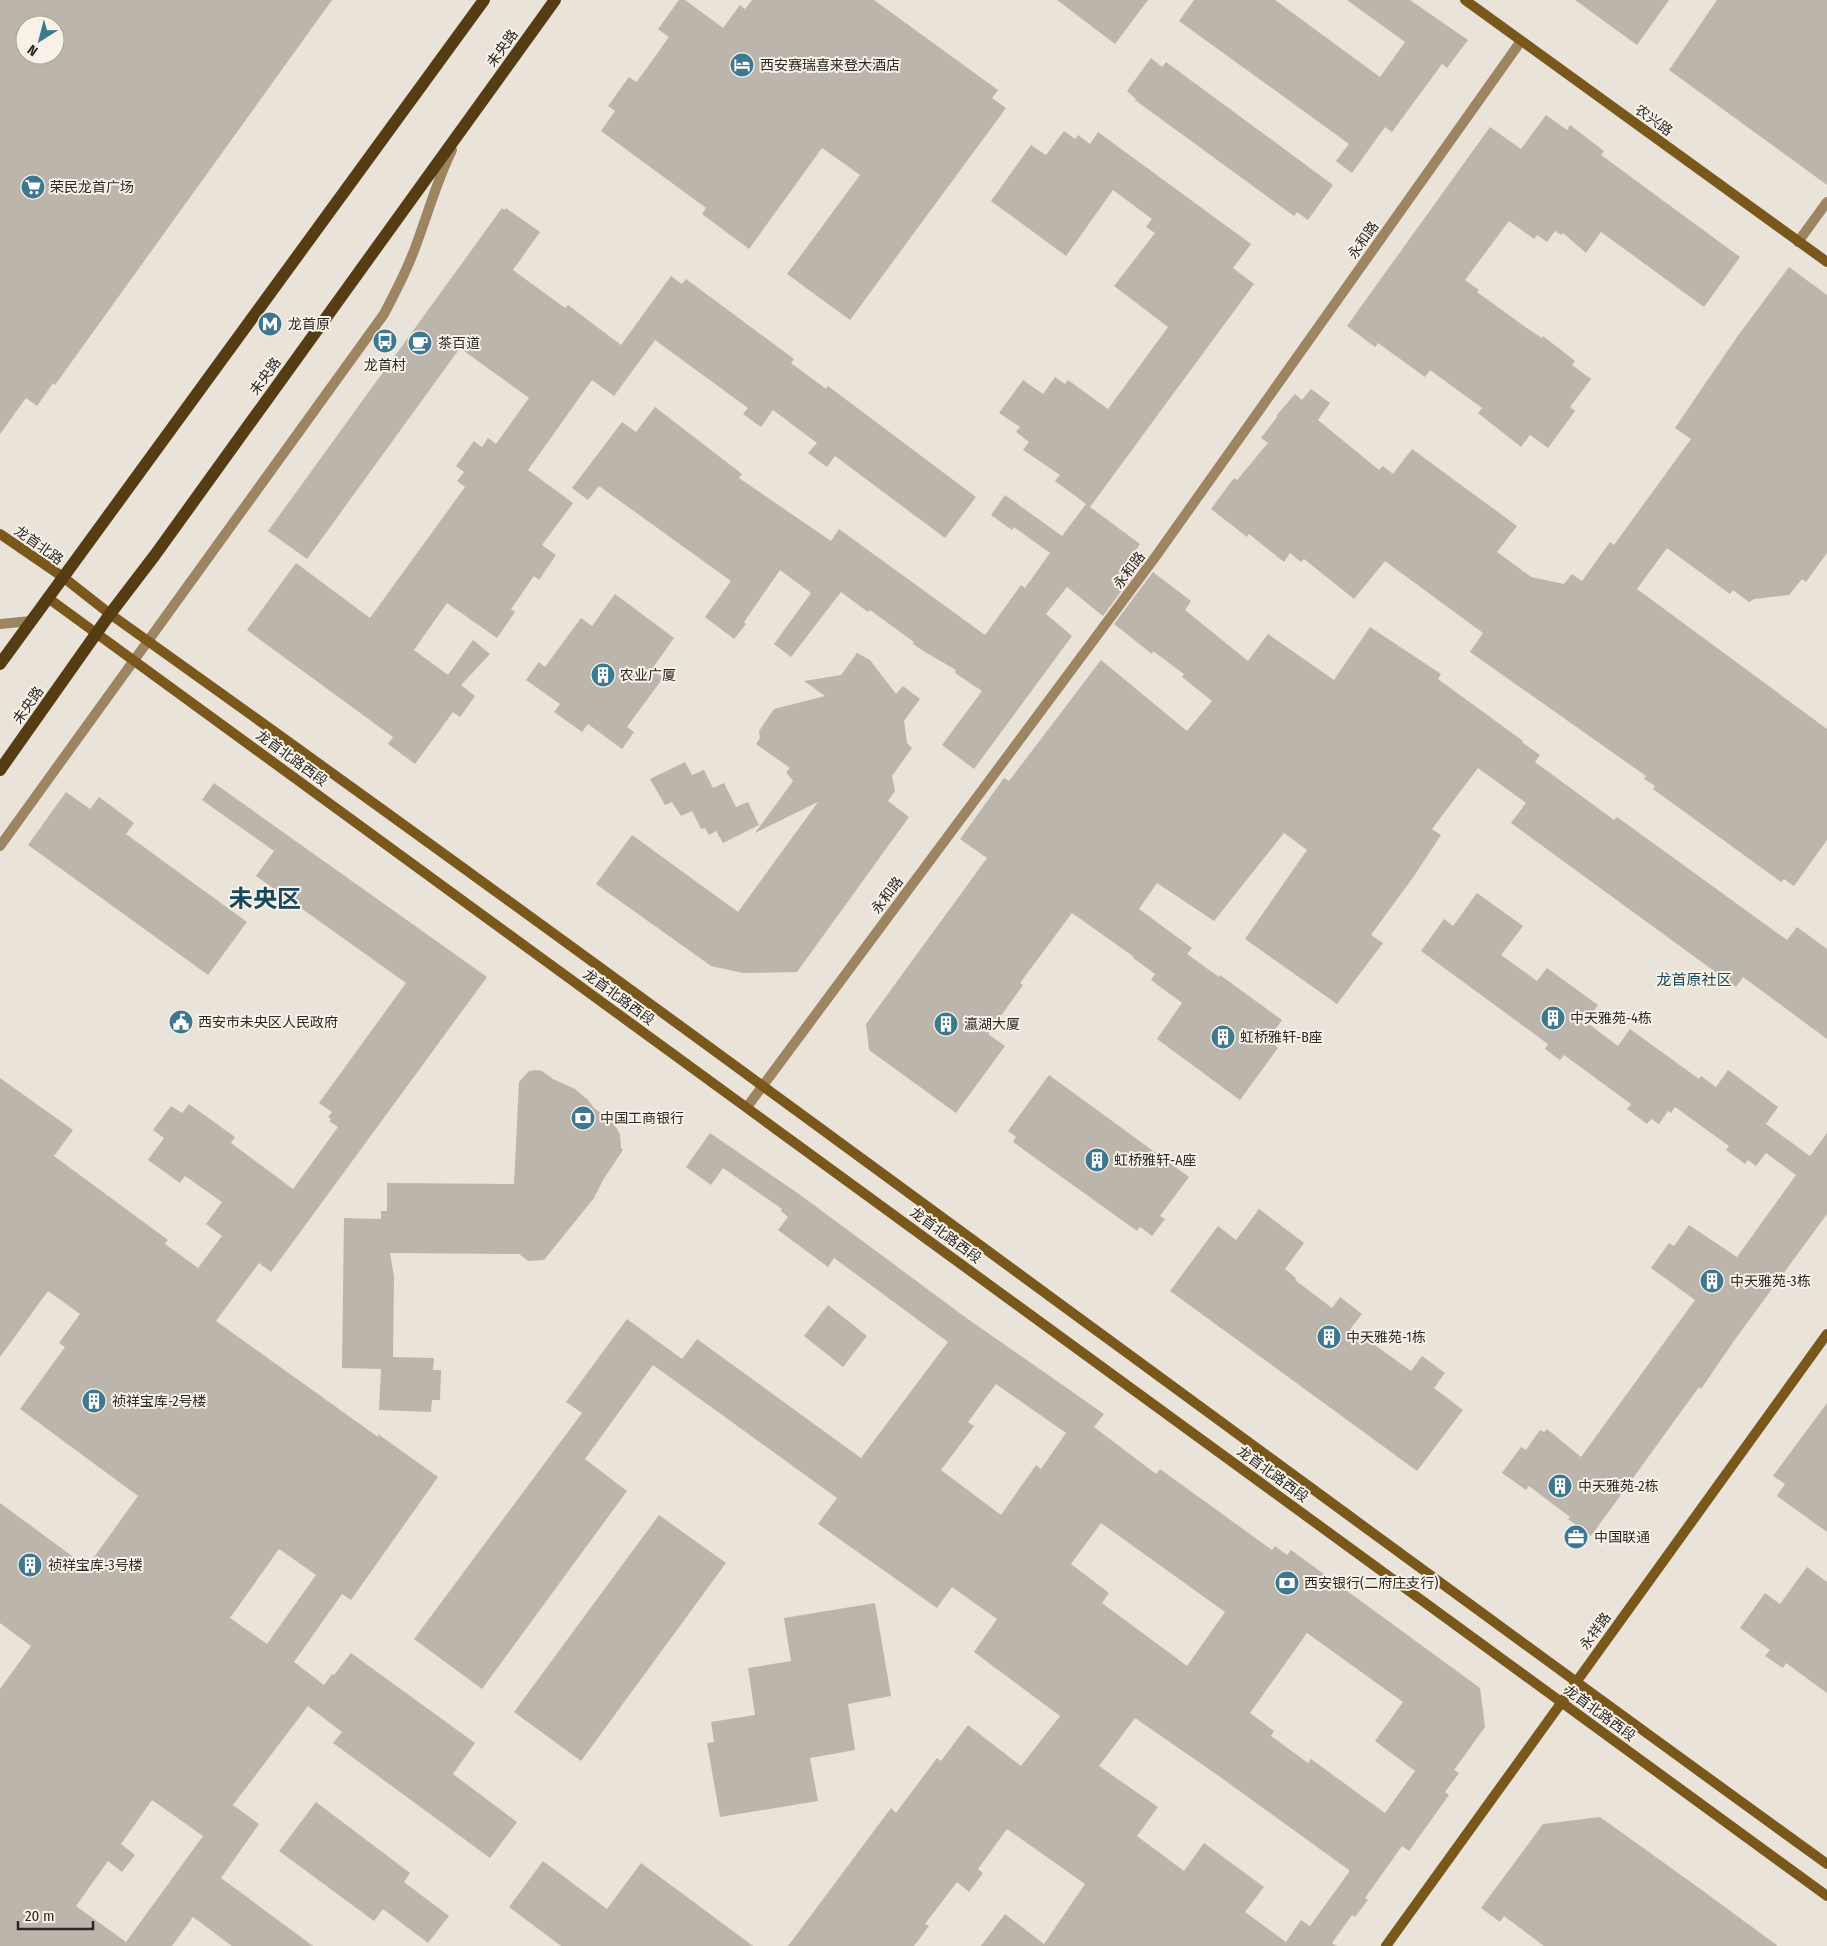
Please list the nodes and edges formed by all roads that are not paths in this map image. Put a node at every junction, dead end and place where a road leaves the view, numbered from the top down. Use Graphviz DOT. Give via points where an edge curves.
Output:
graph roads {
  1 [pos="484,0"];
  2 [pos="555,0"];
  3 [pos="1465,0"];
  4 [pos="1521,41"];
  5 [pos="464,127"];
  6 [pos="1827,202"];
  7 [pos="1798,242"];
  8 [pos="1827,262"];
  9 [pos="0,534"];
  10 [pos="63,578"];
  11 [pos="48,598"];
  12 [pos="110,614"];
  13 [pos="31,621"];
  14 [pos="0,624"];
  15 [pos="96,634"];
  16 [pos="148,641"];
  17 [pos="134,660"];
  18 [pos="0,664"];
  19 [pos="0,770"];
  20 [pos="0,846"];
  21 [pos="762,1086"];
  22 [pos="747,1107"];
  23 [pos="1827,1334"];
  24 [pos="1575,1682"];
  25 [pos="1561,1702"];
  26 [pos="1827,1864"];
  27 [pos="1827,1896"];
  28 [pos="1386,1946"];
  1 -- 10 [label="main road"];
  2 -- 5 [label="main road, 未央路"];
  3 -- 4 [label="street, 农兴路"];
  4 -- 7 [label="street, 农兴路"];
  4 -- 21 [label="street, 永和路" via="1156,556"];
  5 -- 12 [label="main road, 未央路"];
  5 -- 16 [label="street" via="446,162 403,278 384,314"];
  6 -- 7 [label="street"];
  7 -- 8 [label="street, 农兴路"];
  9 -- 10 [label="street, 龙首北路"];
  10 -- 11 [label="main road"];
  10 -- 12 [label="street, 龙首北路西段"];
  11 -- 13 [label="main road"];
  11 -- 15 [label="street, 龙首北路西段"];
  12 -- 15 [label="main road, 未央路"];
  12 -- 16 [label="street, 龙首北路西段"];
  13 -- 14 [label="street"];
  13 -- 18 [label="main road"];
  15 -- 17 [label="street, 龙首北路西段"];
  15 -- 19 [label="main road, 未央路"];
  16 -- 17 [label="street"];
  16 -- 21 [label="street, 龙首北路西段"];
  17 -- 20 [label="street"];
  17 -- 22 [label="street, 龙首北路西段"];
  21 -- 22 [label="street, 永和路"];
  21 -- 24 [label="street, 龙首北路西段"];
  22 -- 25 [label="street, 龙首北路西段"];
  23 -- 24 [label="street, 永祥路"];
  24 -- 25 [label="street, 永祥路"];
  24 -- 26 [label="street, 龙首北路西段"];
  25 -- 27 [label="street, 龙首北路西段"];
  25 -- 28 [label="street, 永祥路"];
}
